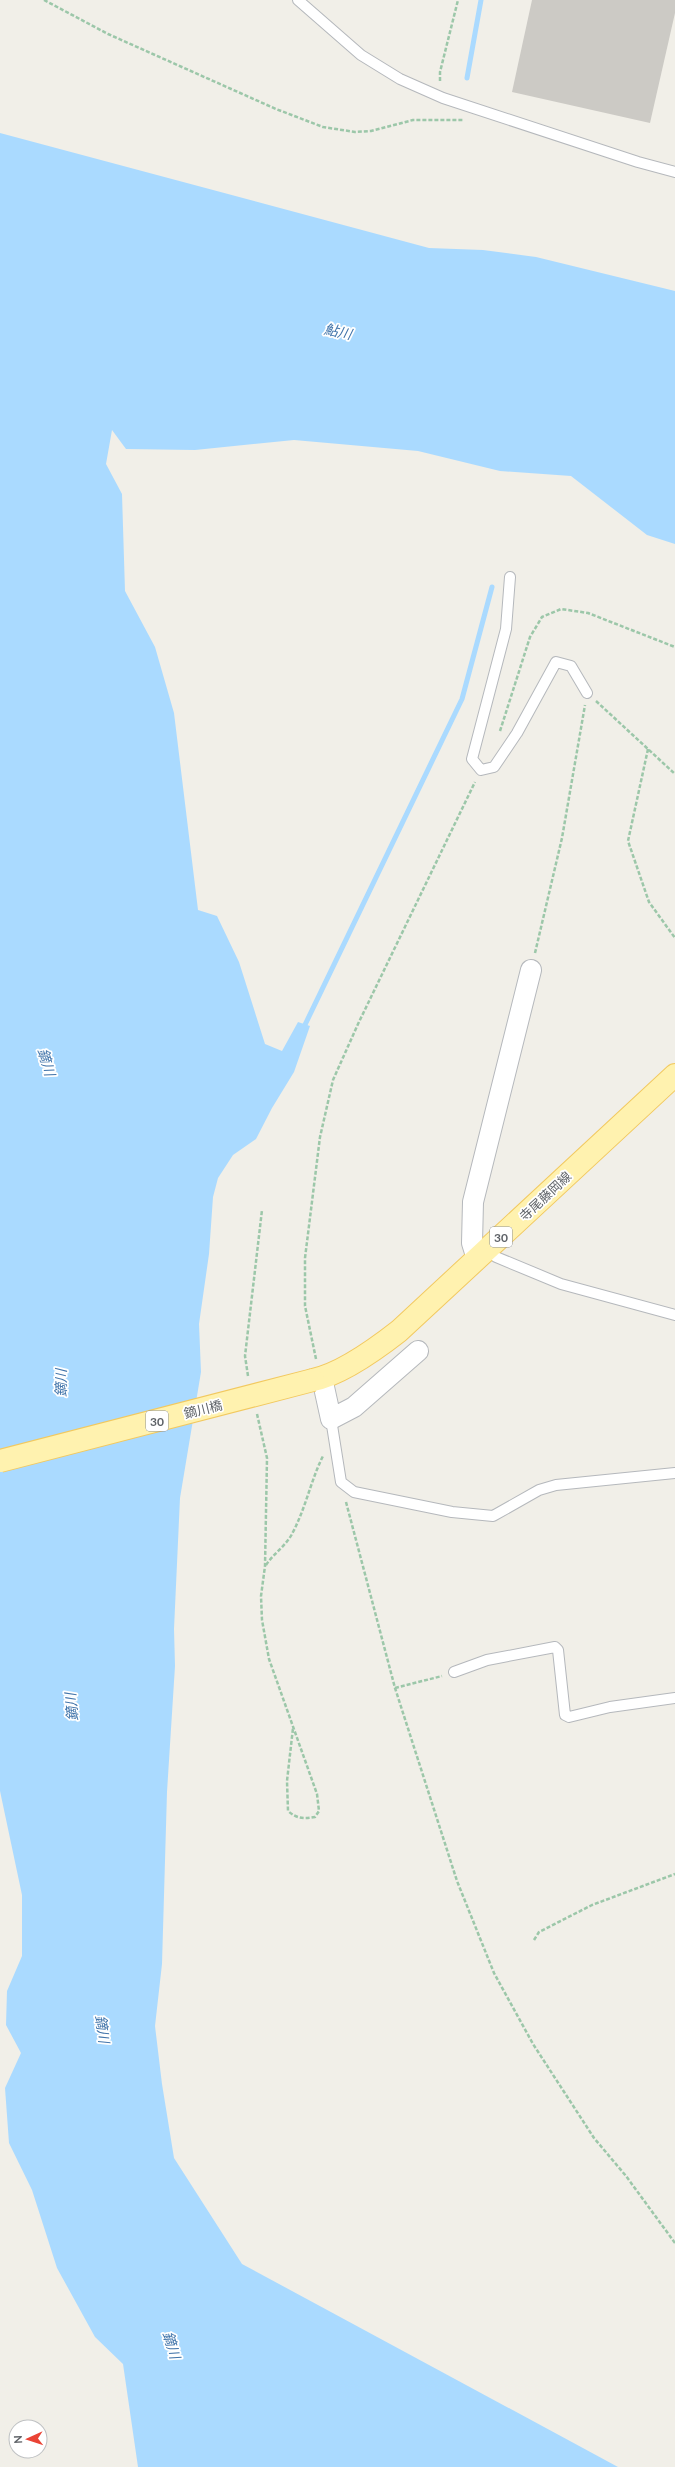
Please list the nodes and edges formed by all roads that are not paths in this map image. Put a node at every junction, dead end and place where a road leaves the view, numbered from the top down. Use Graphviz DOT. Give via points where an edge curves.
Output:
graph roads {
  1 [pos="298,0"];
  2 [pos="675,172"];
  3 [pos="510,577"];
  4 [pos="588,693"];
  5 [pos="531,970"];
  6 [pos="675,1075"];
  7 [pos="483,1254"];
  8 [pos="675,1315"];
  9 [pos="418,1351"];
  10 [pos="318,1379"];
  11 [pos="332,1419"];
  12 [pos="0,1461"];
  13 [pos="675,1473"];
  14 [pos="454,1672"];
  15 [pos="675,1698"];
  1 -- 2 [label="lane" via="361,55 400,79 443,98"];
  3 -- 4 [label="lane" via="506,629 472,759 481,770 494,766 517,733 556,662 571,666"];
  5 -- 7 [label="street" via="473,1202 472,1243"];
  6 -- 7 [label="main road, 寺尾藤岡線 / 30"];
  7 -- 8 [label="lane" via="496,1256 561,1284"];
  7 -- 10 [label="main road, 寺尾藤岡線 / 30" via="380,1346"];
  9 -- 11 [label="street" via="354,1407"];
  10 -- 11 [label="street"];
  10 -- 12 [label="main road, 鏑川橋 / 30, bridge"];
  11 -- 13 [label="lane" via="341,1482 346,1487 354,1492 452,1512 493,1516 539,1490 556,1485"];
  14 -- 15 [label="lane" via="487,1660 555,1647 558,1650 565,1715 569,1717 610,1707"];
}
